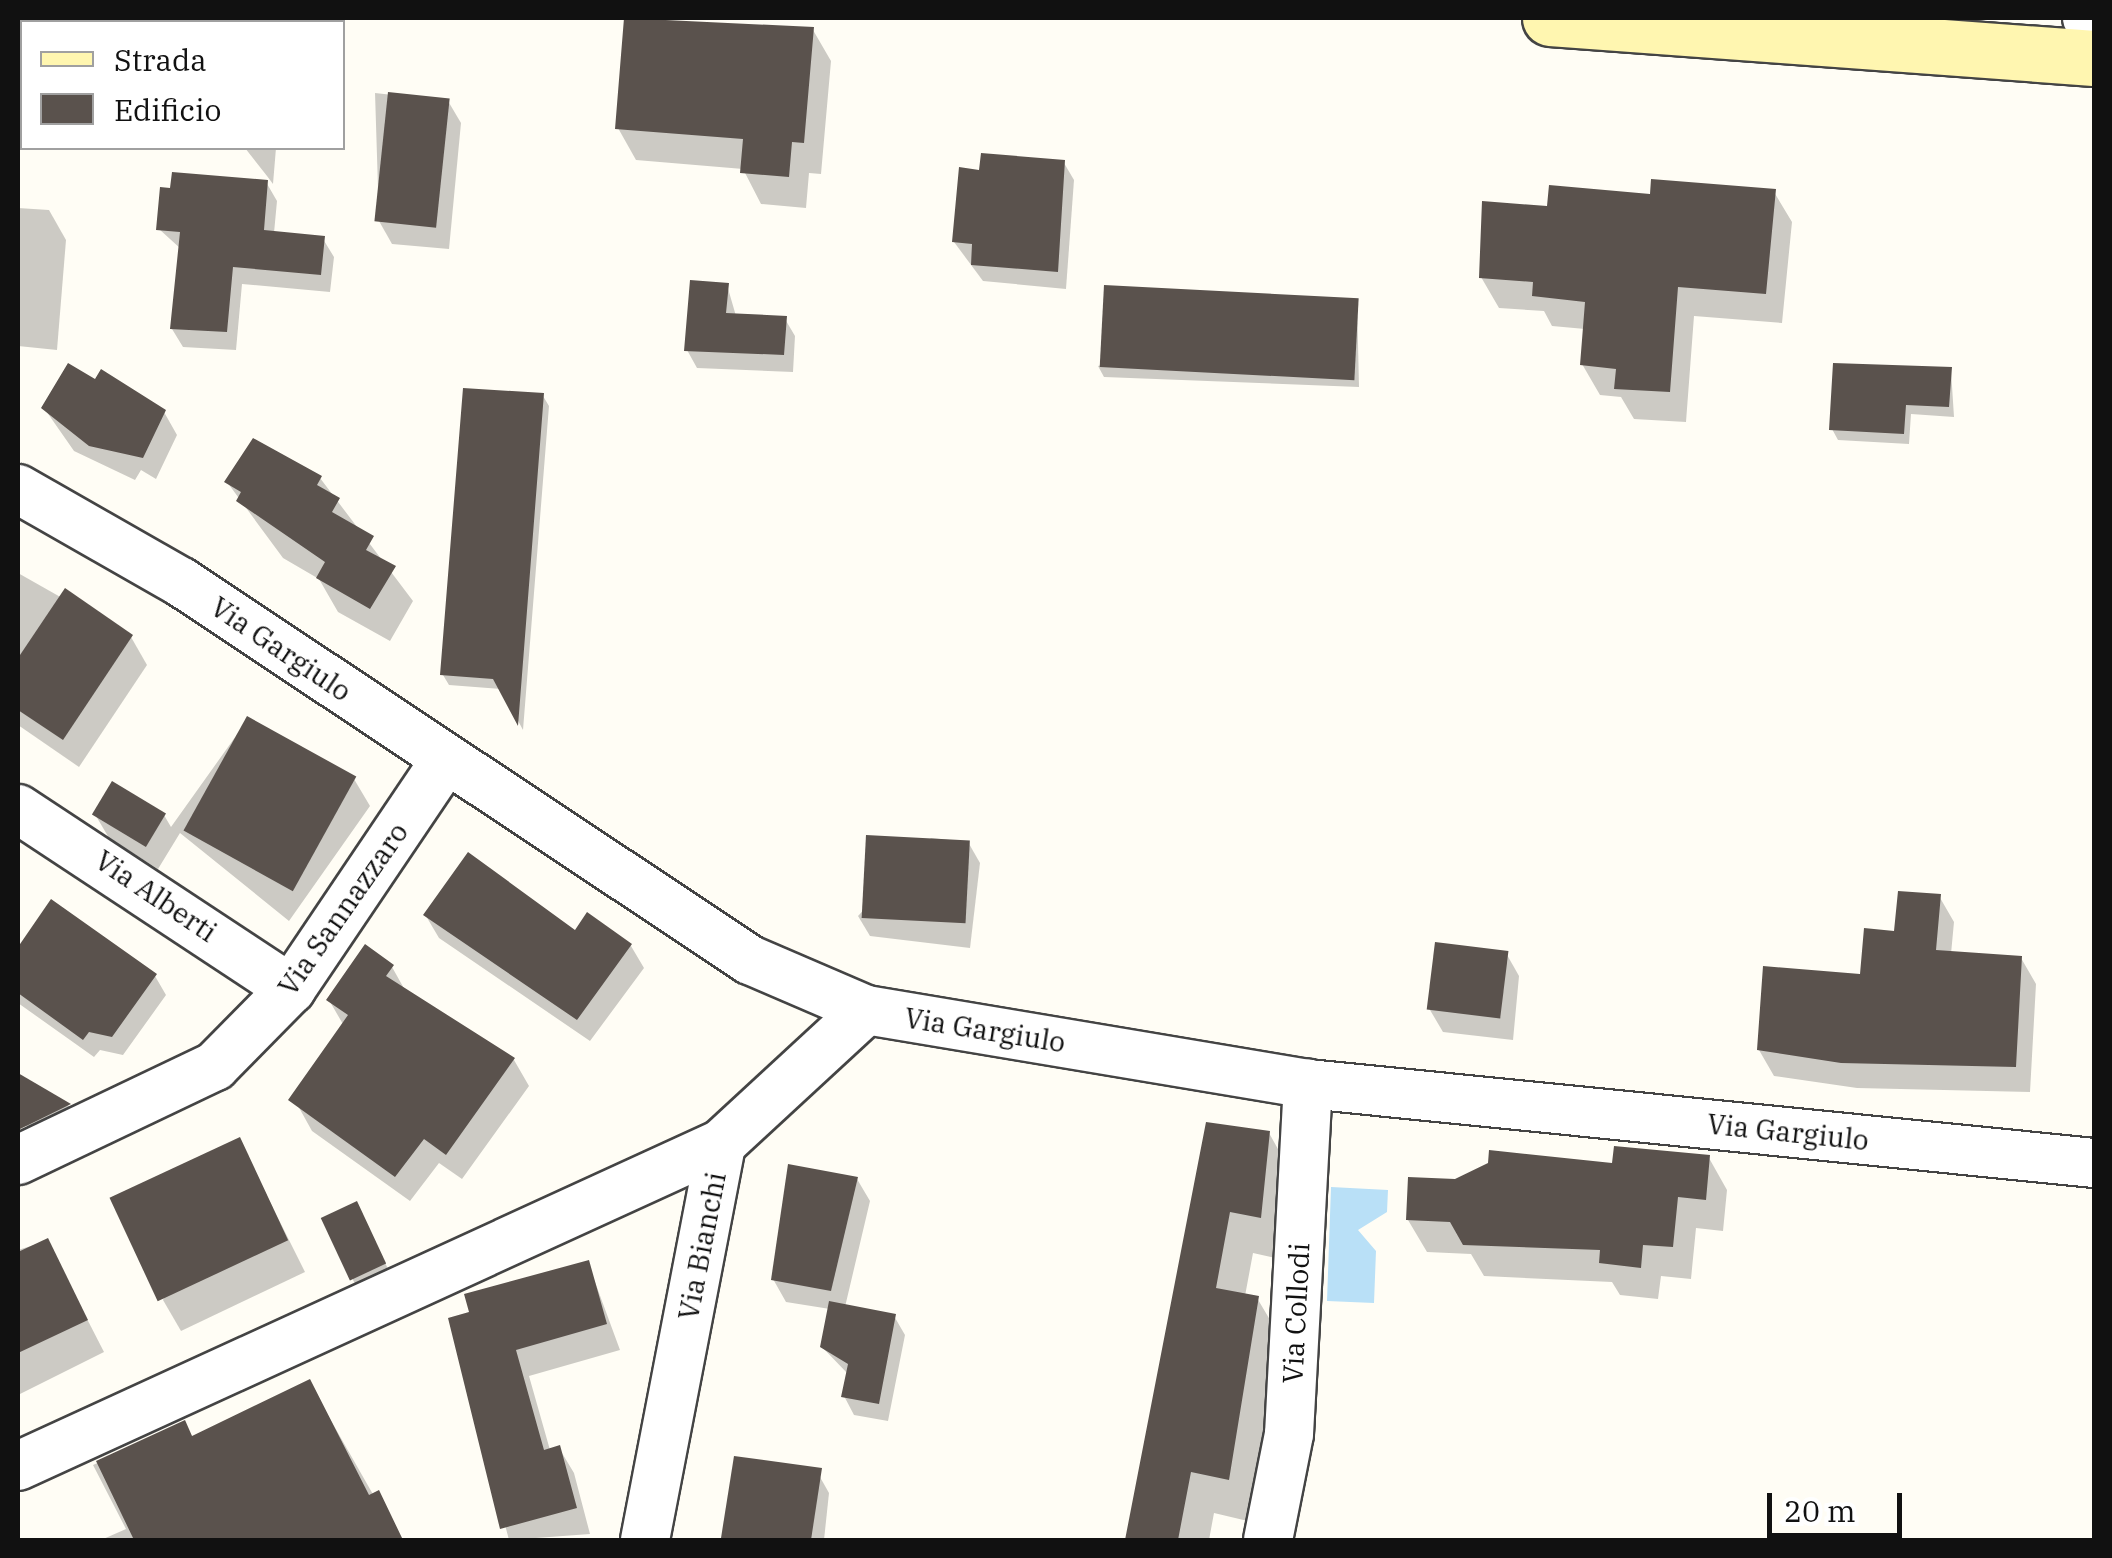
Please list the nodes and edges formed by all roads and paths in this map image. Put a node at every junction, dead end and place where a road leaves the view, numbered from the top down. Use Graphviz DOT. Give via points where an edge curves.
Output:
graph roads {
  1 [pos="1550,18"];
  2 [pos="2087,18"];
  3 [pos="2094,30"];
  4 [pos="2094,58"];
  5 [pos="18,489"];
  6 [pos="446,758"];
  7 [pos="18,809"];
  8 [pos="291,989"];
  9 [pos="866,1010"];
  10 [pos="1308,1084"];
  11 [pos="721,1144"];
  12 [pos="18,1160"];
  13 [pos="2094,1163"];
  14 [pos="18,1466"];
  15 [pos="645,1540"];
  16 [pos="1268,1540"];
  1 -- 4 [label="street"];
  2 -- 3 [label="street"];
  5 -- 6 [label="street, Via Gargiulo" via="181,582"];
  6 -- 8 [label="street, Via Sannazzaro"];
  6 -- 9 [label="street, Via Gargiulo" via="750,960"];
  7 -- 8 [label="street, Via Alberti"];
  8 -- 12 [label="street, Via Sannazzaro" via="215,1066"];
  9 -- 10 [label="street, Via Gargiulo"];
  9 -- 11 [label="street, Via Bianchi"];
  10 -- 13 [label="street, Via Gargiulo"];
  10 -- 16 [label="street, Via Collodi" via="1289,1434"];
  11 -- 14 [label="street"];
  11 -- 15 [label="street, Via Bianchi"];
}
